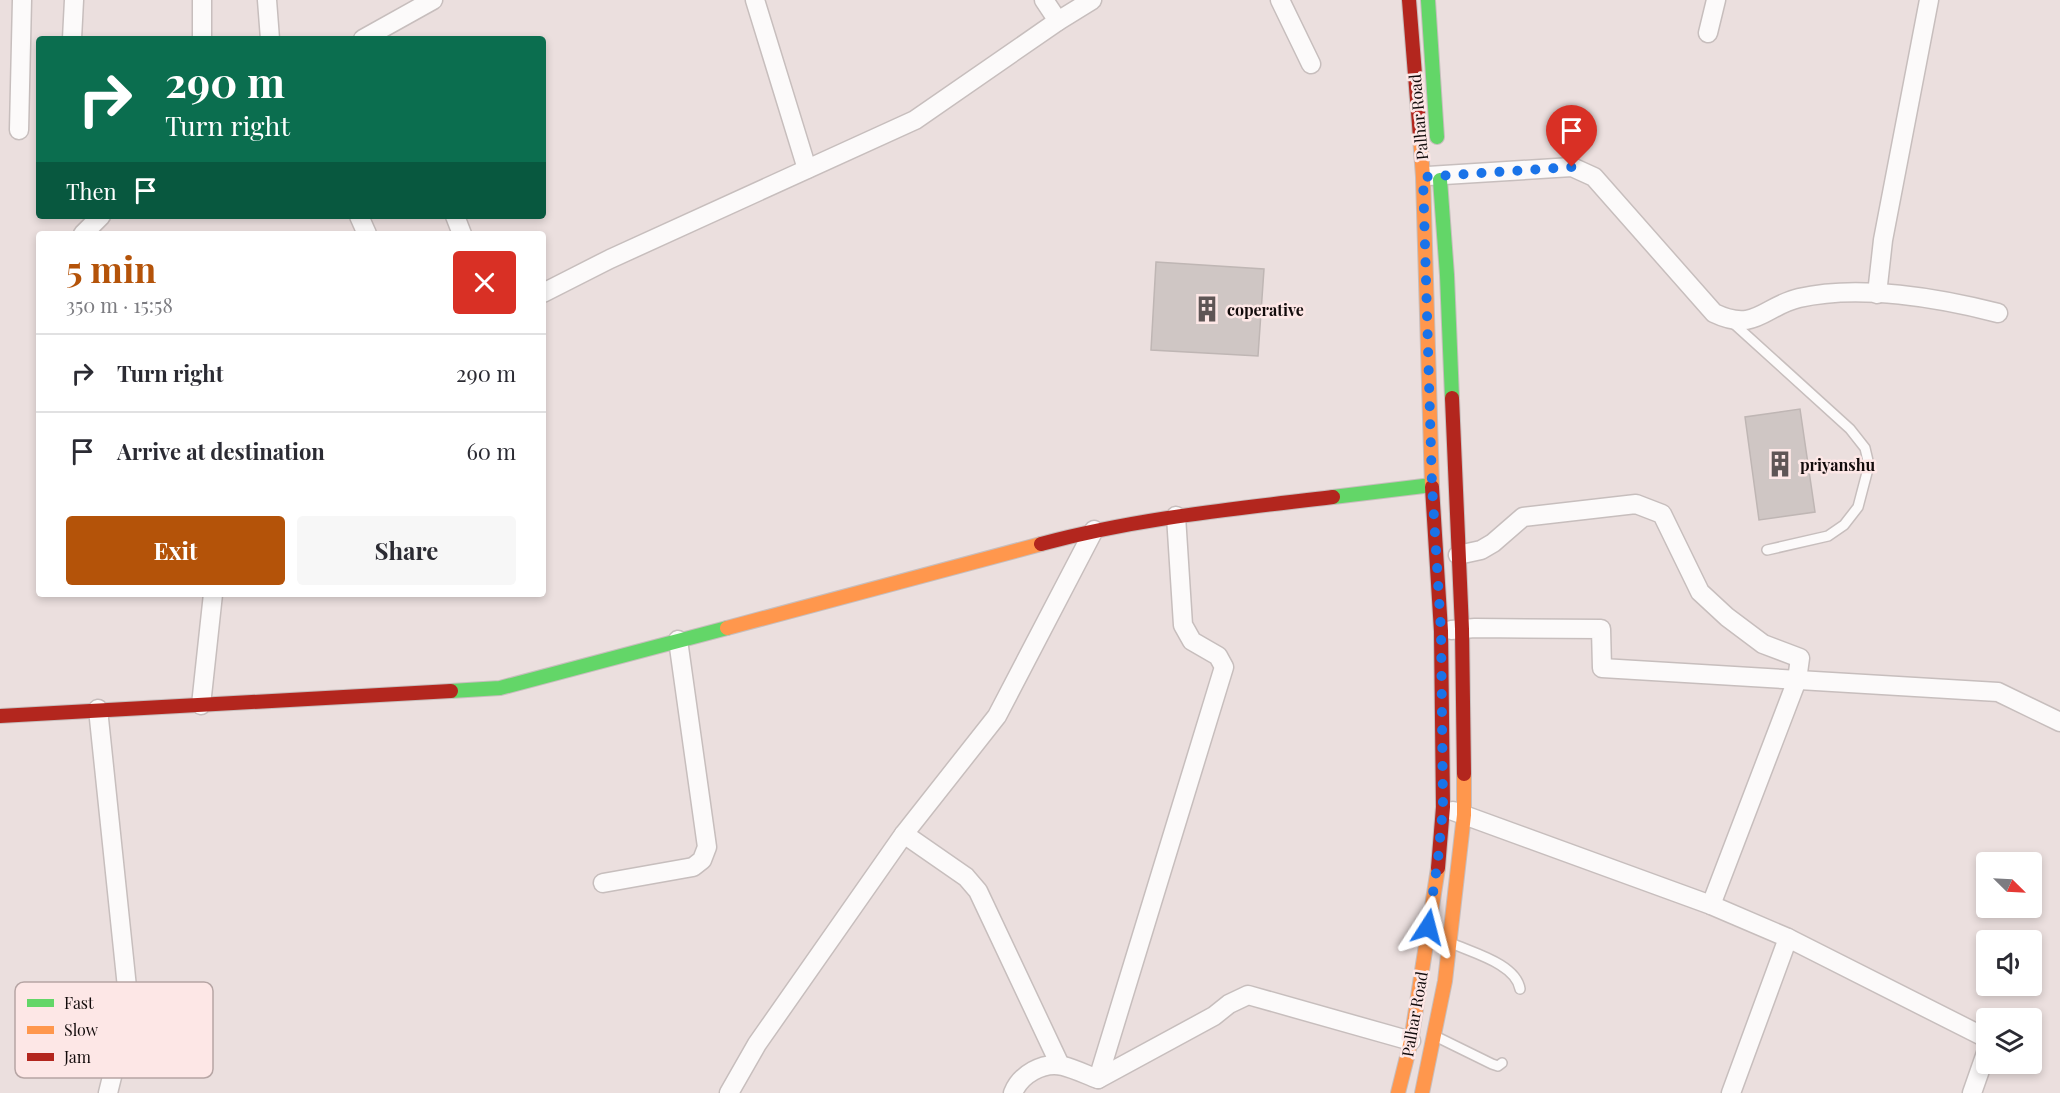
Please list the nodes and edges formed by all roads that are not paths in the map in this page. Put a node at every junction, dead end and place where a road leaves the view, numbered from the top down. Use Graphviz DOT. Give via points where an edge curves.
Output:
graph roads {
  1 [pos="22,0"];
  2 [pos="74,0"];
  3 [pos="202,0"];
  4 [pos="267,0"];
  5 [pos="433,0"];
  6 [pos="755,0"];
  7 [pos="1044,0"];
  8 [pos="1092,0"];
  9 [pos="1280,0"];
  10 [pos="1409,0"];
  11 [pos="1428,0"];
  12 [pos="1716,0"];
  13 [pos="1929,0"];
  14 [pos="1058,21"];
  15 [pos="1708,33"];
  16 [pos="382,34"];
  17 [pos="72,36"];
  18 [pos="202,36"];
  19 [pos="270,36"];
  20 [pos="1311,64"];
  21 [pos="19,130"];
  22 [pos="1435,167"];
  23 [pos="807,169"];
  24 [pos="546,291"];
  25 [pos="1877,294"];
  26 [pos="1998,313"];
  27 [pos="1730,321"];
  28 [pos="1432,485"];
  29 [pos="1176,516"];
  30 [pos="1094,530"];
  31 [pos="1767,550"];
  32 [pos="1458,555"];
  33 [pos="213,597"];
  34 [pos="1462,629"];
  35 [pos="1441,631"];
  36 [pos="678,640"];
  37 [pos="1797,680"];
  38 [pos="201,705"];
  39 [pos="98,709"];
  40 [pos="2058,715"];
  41 [pos="0,716"];
  42 [pos="1443,807"];
  43 [pos="1464,815"];
  44 [pos="904,834"];
  45 [pos="603,883"];
  46 [pos="1711,905"];
  47 [pos="1788,938"];
  48 [pos="1449,942"];
  49 [pos="126,982"];
  50 [pos="1520,989"];
  51 [pos="1976,1033"];
  52 [pos="1433,1035"];
  53 [pos="1411,1041"];
  54 [pos="1502,1063"];
  55 [pos="1060,1065"];
  56 [pos="1979,1074"];
  57 [pos="112,1078"];
  58 [pos="1098,1079"];
  59 [pos="108,1093"];
  60 [pos="729,1093"];
  61 [pos="1012,1093"];
  62 [pos="1398,1093"];
  63 [pos="1422,1093"];
  64 [pos="1731,1093"];
  65 [pos="1972,1093"];
  1 -- 21 [label="street"];
  2 -- 17 [label="street"];
  3 -- 18 [label="street"];
  4 -- 19 [label="street"];
  5 -- 16 [label="street"];
  6 -- 23 [label="street"];
  7 -- 14 [label="street"];
  8 -- 14 [label="street"];
  9 -- 20 [label="street"];
  10 -- 22 [label="main road, Palhar Road"];
  11 -- 22 [label="main road, Palhar Road"];
  12 -- 15 [label="street"];
  13 -- 25 [label="street" via="1883,240"];
  14 -- 23 [label="street" via="915,120"];
  22 -- 27 [label="street" via="1572,167 1593,177 1714,313"];
  22 -- 28 [label="main road, Palhar Road"];
  22 -- 32 [label="main road, Palhar Road" via="1447,287"];
  23 -- 24 [label="street"];
  25 -- 26 [label="street" via="1951,301"];
  25 -- 27 [label="street" via="1851,292 1798,298 1754,319"];
  27 -- 31 [label="lane" via="1850,429 1864,448 1869,465 1858,507 1844,525 1828,536"];
  28 -- 29 [label="main road"];
  28 -- 35 [label="main road, Palhar Road"];
  29 -- 30 [label="main road"];
  29 -- 58 [label="street" via="1183,625 1192,641 1218,656 1224,667"];
  30 -- 36 [label="main road"];
  30 -- 44 [label="street" via="997,716"];
  32 -- 34 [label="main road, Palhar Road"];
  32 -- 37 [label="street" via="1493,543 1523,517 1636,504 1662,514 1700,592 1763,644 1800,658"];
  33 -- 38 [label="street"];
  34 -- 35 [label="street"];
  34 -- 37 [label="street" via="1601,629 1602,668"];
  34 -- 43 [label="main road, Palhar Road"];
  35 -- 42 [label="main road, Palhar Road"];
  36 -- 38 [label="main road" via="500,688"];
  36 -- 45 [label="street" via="707,847 702,860 693,867"];
  37 -- 40 [label="street" via="1998,692"];
  37 -- 46 [label="street"];
  38 -- 39 [label="main road"];
  39 -- 41 [label="main road"];
  39 -- 49 [label="street"];
  42 -- 43 [label="street"];
  42 -- 53 [label="main road, Palhar Road"];
  43 -- 46 [label="street"];
  43 -- 48 [label="main road, Palhar Road"];
  44 -- 55 [label="street" via="978,891"];
  44 -- 60 [label="street" via="757,1044"];
  46 -- 47 [label="street"];
  47 -- 51 [label="street"];
  47 -- 64 [label="street"];
  48 -- 50 [label="lane" via="1508,968"];
  48 -- 52 [label="main road, Palhar Road"];
  52 -- 54 [label="lane" via="1492,1064"];
  52 -- 63 [label="main road, Palhar Road"];
  53 -- 58 [label="street" via="1248,995"];
  53 -- 62 [label="main road, Palhar Road"];
  55 -- 58 [label="street"];
  55 -- 61 [label="street" via="1028,1073"];
  56 -- 65 [label="street"];
  57 -- 59 [label="street"];
}
